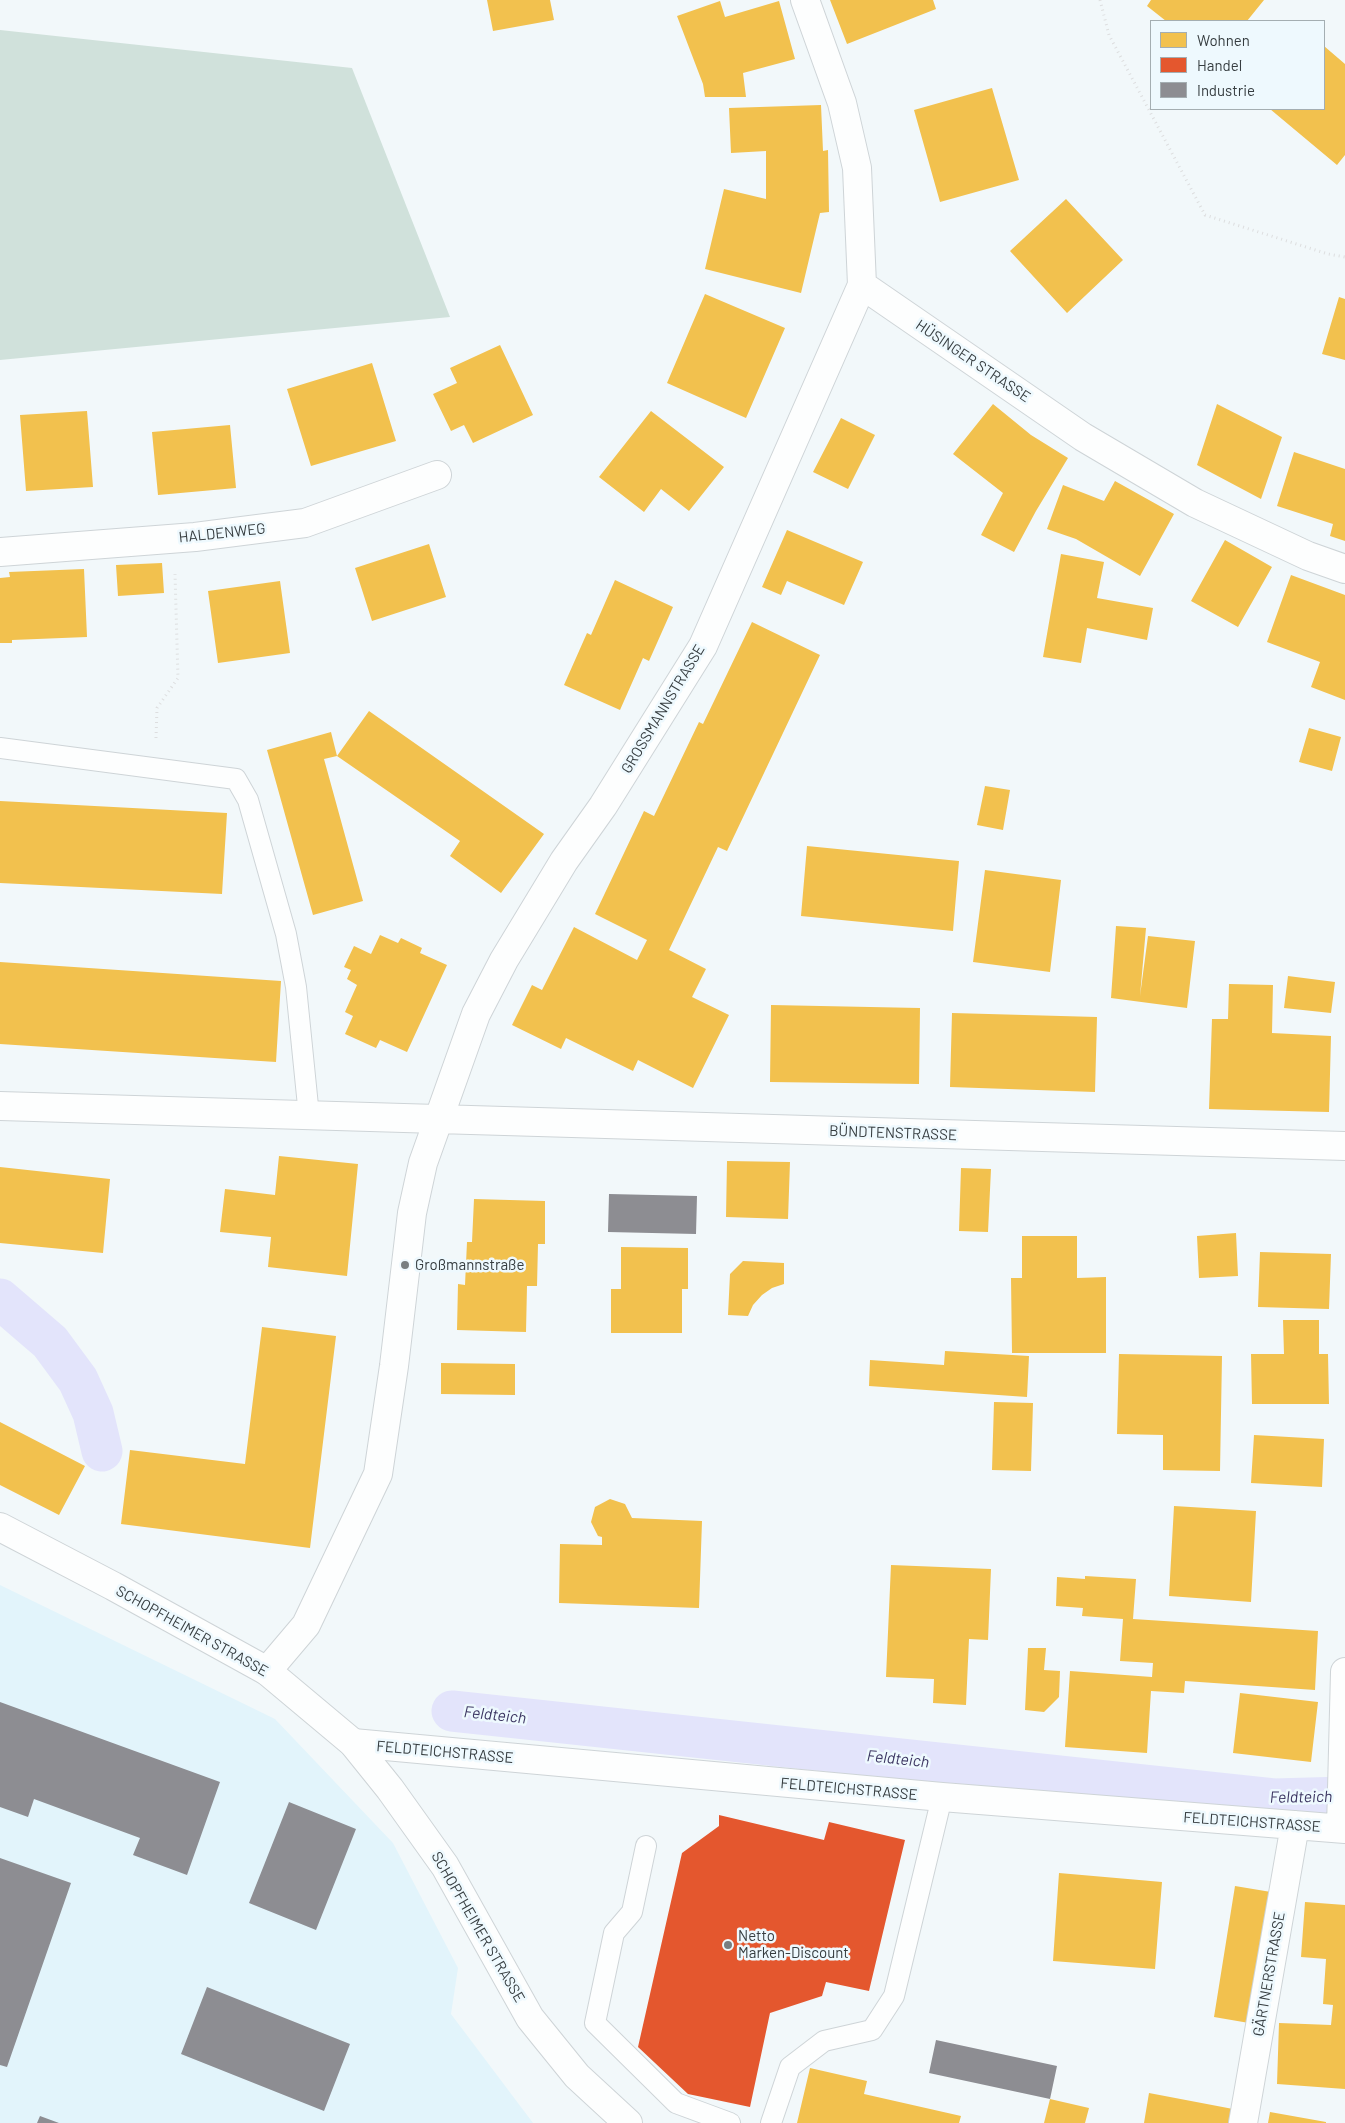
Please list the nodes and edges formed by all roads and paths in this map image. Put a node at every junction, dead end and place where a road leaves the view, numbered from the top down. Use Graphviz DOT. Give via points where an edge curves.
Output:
graph roads {
  1 [pos="805,0"];
  2 [pos="1100,0"];
  3 [pos="1345,257"];
  4 [pos="862,285"];
  5 [pos="437,475"];
  6 [pos="173,538"];
  7 [pos="0,552"];
  8 [pos="1345,569"];
  9 [pos="0,748"];
  10 [pos="154,767"];
  11 [pos="0,1106"];
  12 [pos="309,1116"];
  13 [pos="440,1119"];
  14 [pos="1345,1146"];
  15 [pos="0,1527"];
  16 [pos="267,1672"];
  17 [pos="1345,1672"];
  18 [pos="353,1743"];
  19 [pos="942,1797"];
  20 [pos="1343,1823"];
  21 [pos="1295,1825"];
  22 [pos="646,1846"];
  23 [pos="628,2123"];
  24 [pos="730,2123"];
  25 [pos="771,2123"];
  26 [pos="1243,2123"];
  1 -- 4 [label="street" via="842,103 857,168"];
  2 -- 3 [label="path" via="1110,35 1206,215"];
  4 -- 8 [label="street, HÜSINGER STRASSE" via="1083,437 1195,503 1308,556"];
  4 -- 13 [label="street, GROSSMANNSTRASSE" via="703,646 504,960 476,1014"];
  5 -- 6 [label="street, HALDENWEG" via="305,523"];
  6 -- 7 [label="street, HALDENWEG"];
  6 -- 10 [label="path" via="178,678 157,708"];
  9 -- 10 [label="lane"];
  10 -- 12 [label="lane" via="236,779 248,800 296,987"];
  11 -- 12 [label="street"];
  12 -- 13 [label="street"];
  13 -- 14 [label="street, BÜNDTENSTRASSE"];
  13 -- 16 [label="street, GROSSMANNSTRASSE" via="423,1163 412,1213 378,1474 306,1625"];
  15 -- 16 [label="street, SCHOPFHEIMER STRASSE"];
  16 -- 18 [label="street, SCHOPFHEIMER STRASSE"];
  17 -- 20 [label="street"];
  18 -- 19 [label="street, FELDTEICHSTRASSE"];
  18 -- 23 [label="street, SCHOPFHEIMER STRASSE" via="445,1866 530,2018 577,2076"];
  19 -- 21 [label="street, FELDTEICHSTRASSE"];
  19 -- 25 [label="lane" via="894,1996 872,2030 824,2041 790,2067"];
  20 -- 21 [label="street, FELDTEICHSTRASSE"];
  21 -- 26 [label="street, GÄRTNERSTRASSE"];
  22 -- 24 [label="lane" via="632,1912 614,1933 595,2023 676,2103"];
}
